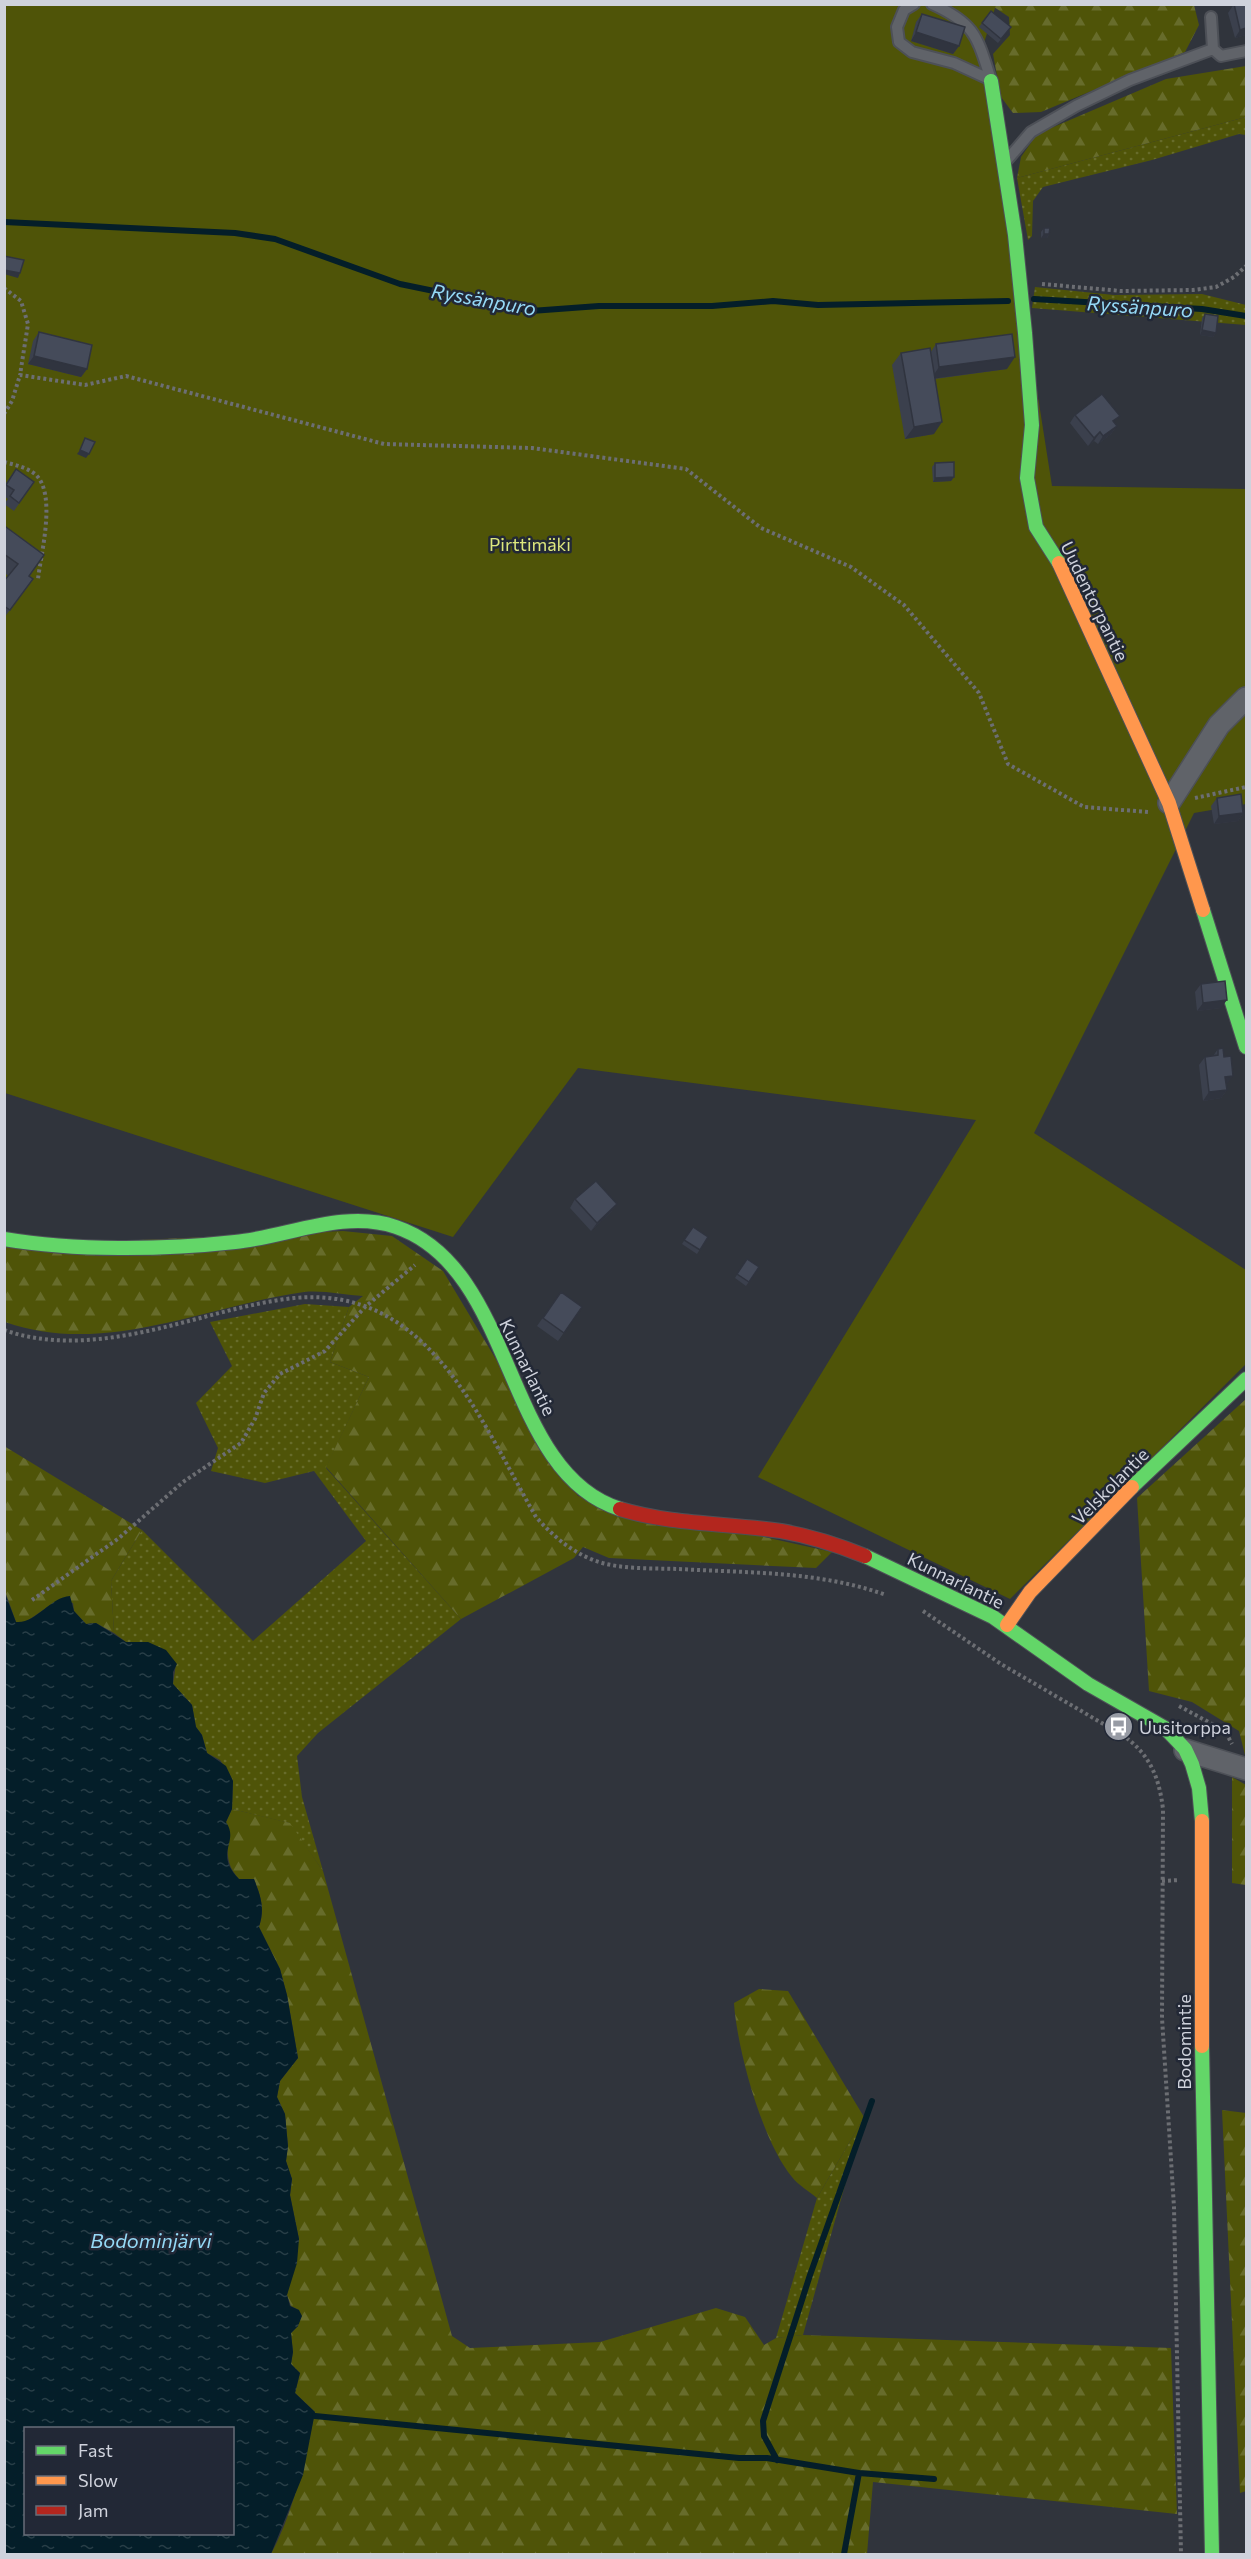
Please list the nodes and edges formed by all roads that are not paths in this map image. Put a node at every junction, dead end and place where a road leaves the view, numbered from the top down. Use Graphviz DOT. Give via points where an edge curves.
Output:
graph roads {
  1 [pos="914,4"];
  2 [pos="932,4"];
  3 [pos="1211,17"];
  4 [pos="1213,49"];
  5 [pos="1246,51"];
  6 [pos="991,81"];
  7 [pos="1003,165"];
  8 [pos="1246,698"];
  9 [pos="1169,803"];
  10 [pos="1246,1047"];
  11 [pos="4,1239"];
  12 [pos="1246,1379"];
  13 [pos="1007,1625"];
  14 [pos="1185,1750"];
  15 [pos="1240,1766"];
  16 [pos="1212,2554"];
  1 -- 6 [label="lane" via="904,9 897,27 899,42 912,52 954,63"];
  2 -- 6 [label="lane" via="977,35"];
  3 -- 4 [label="lane"];
  4 -- 5 [label="lane" via="1221,56"];
  4 -- 7 [label="lane" via="1130,80 1076,106 1031,132"];
  6 -- 7 [label="main road, Uudentorpantie"];
  7 -- 9 [label="main road, Uudentorpantie" via="1020,285 1032,425 1027,478 1036,527 1066,575"];
  8 -- 9 [label="street" via="1219,725"];
  9 -- 10 [label="main road, Uudentorpantie"];
  11 -- 13 [label="main road, Kunnarlantie" via="72,1247 189,1246 275,1237 354,1222 399,1228 434,1248 469,1289 547,1446 573,1481 589,1494 611,1507 639,1516 801,1534 845,1547 972,1604"];
  12 -- 13 [label="main road, Velskolantie" via="1142,1477 1030,1592"];
  13 -- 14 [label="main road, Bodomintie" via="1089,1685 1152,1719"];
  14 -- 15 [label="street"];
  14 -- 16 [label="main road, Bodomintie" via="1194,1769 1202,1812 1202,2111"];
}
